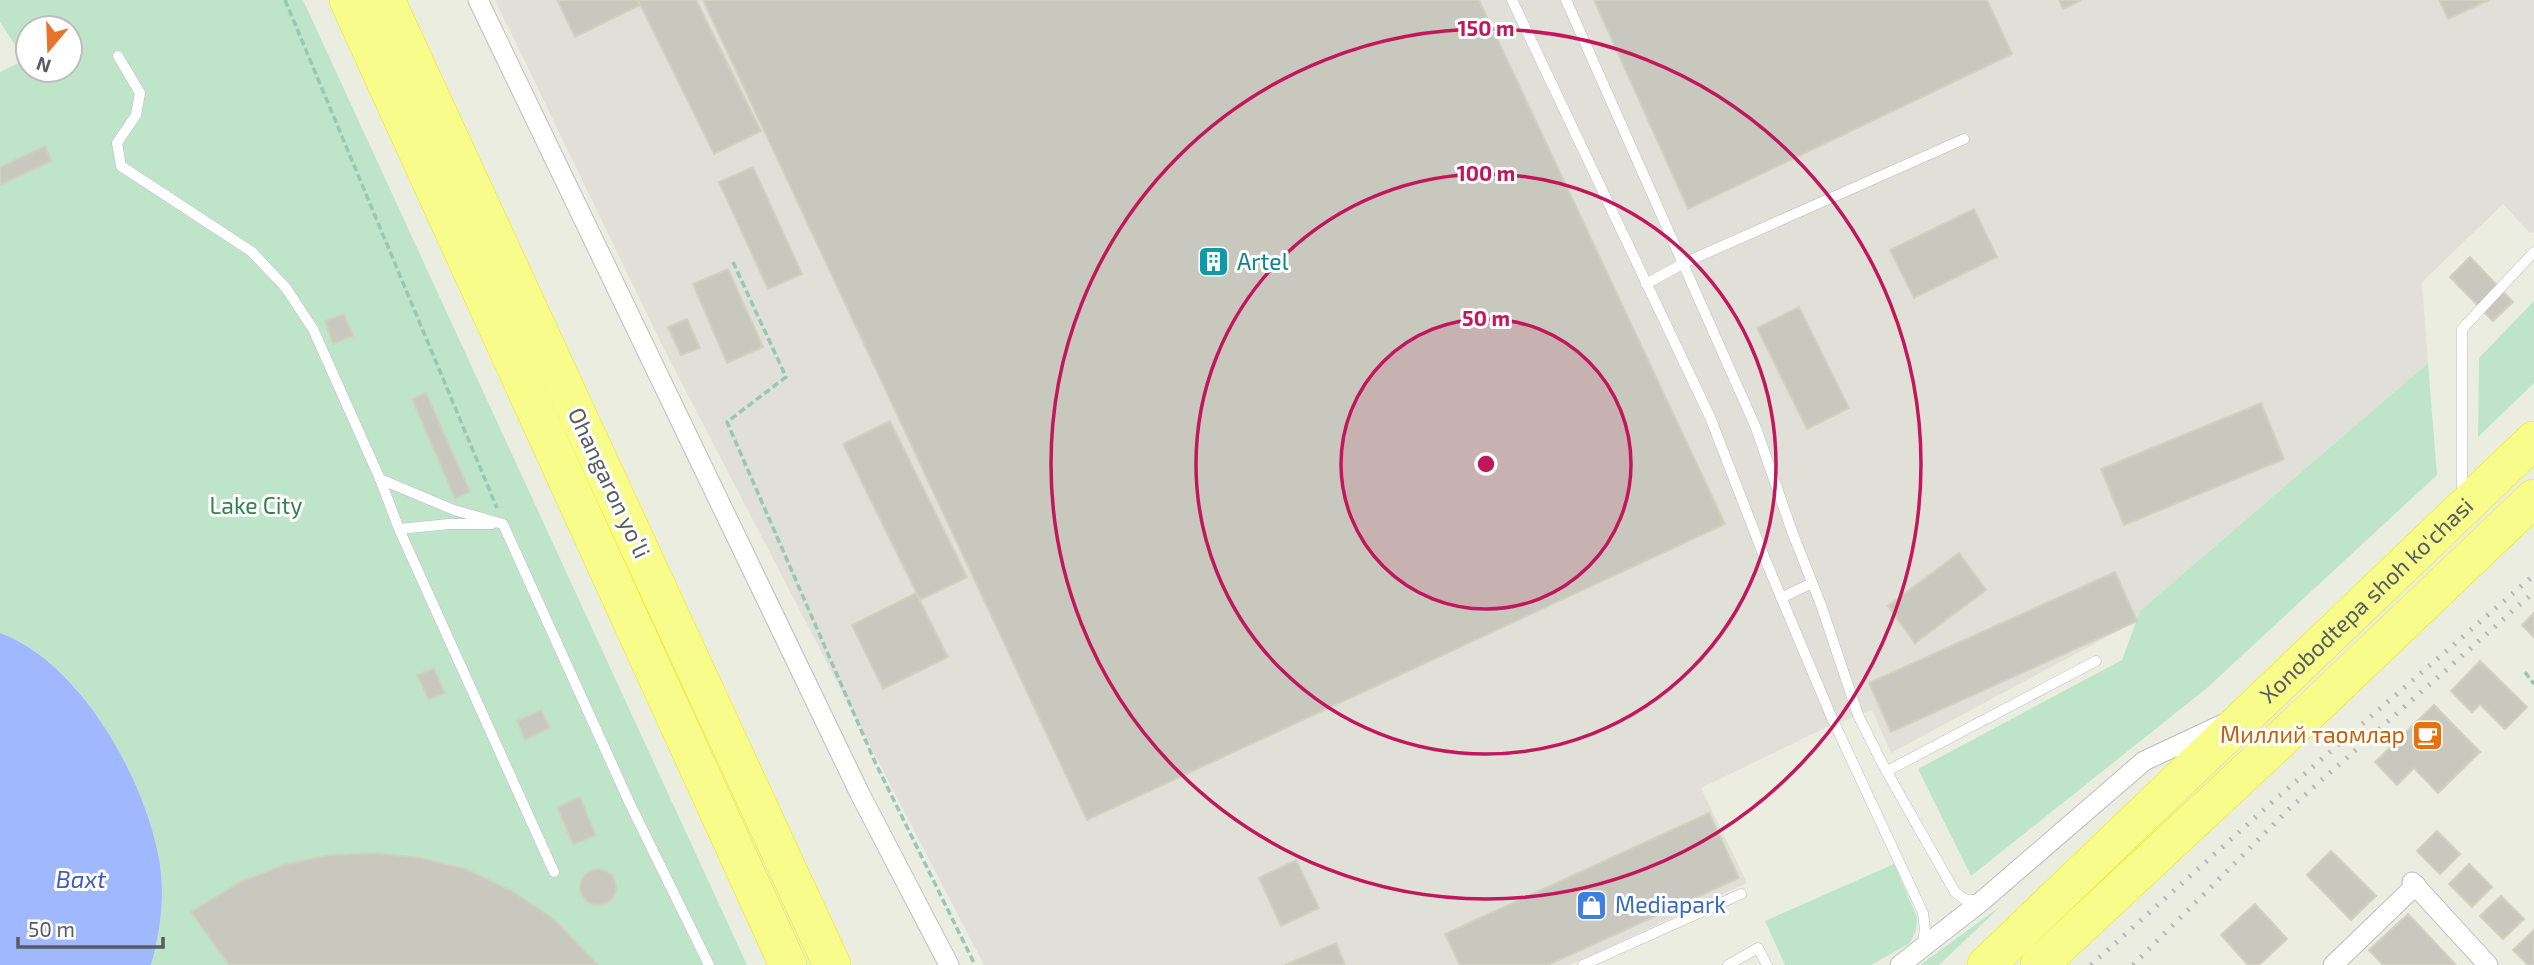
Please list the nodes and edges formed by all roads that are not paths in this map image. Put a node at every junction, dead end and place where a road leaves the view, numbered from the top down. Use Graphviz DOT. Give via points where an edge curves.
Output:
graph roads {
  1 [pos="348,0"];
  2 [pos="386,0"];
  3 [pos="478,0"];
  4 [pos="1512,0"];
  5 [pos="1566,0"];
  6 [pos="118,56"];
  7 [pos="1964,139"];
  8 [pos="2534,252"];
  9 [pos="1684,262"];
  10 [pos="1646,284"];
  11 [pos="2534,440"];
  12 [pos="380,479"];
  13 [pos="2534,498"];
  14 [pos="2462,509"];
  15 [pos="503,524"];
  16 [pos="399,529"];
  17 [pos="1812,583"];
  18 [pos="1781,598"];
  19 [pos="2096,661"];
  20 [pos="2250,712"];
  21 [pos="2278,742"];
  22 [pos="1886,771"];
  23 [pos="554,872"];
  24 [pos="1741,894"];
  25 [pos="1982,901"];
  26 [pos="1921,950"];
  27 [pos="709,965"];
  28 [pos="788,965"];
  29 [pos="832,965"];
  30 [pos="949,965"];
  31 [pos="1583,965"];
  32 [pos="1728,965"];
  33 [pos="1767,965"];
  34 [pos="1900,965"];
  35 [pos="1986,965"];
  36 [pos="2039,965"];
  37 [pos="2333,965"];
  38 [pos="2488,965"];
  1 -- 28 [label="highway, Ohangaron yoʻli"];
  2 -- 29 [label="highway, Ohangaron yoʻli"];
  3 -- 30 [label="street" via="860,794"];
  4 -- 10 [label="lane"];
  5 -- 9 [label="lane"];
  6 -- 12 [label="lane" via="140,93 136,115 117,143 121,166 252,252 286,288 313,329"];
  7 -- 9 [label="lane"];
  8 -- 14 [label="lane" via="2462,329"];
  9 -- 10 [label="lane"];
  9 -- 17 [label="lane" via="1756,428"];
  10 -- 18 [label="lane" via="1710,417"];
  11 -- 14 [label="highway, Xonobodtepa shoh ko'chasi"];
  12 -- 15 [label="lane" via="454,510"];
  12 -- 16 [label="lane"];
  13 -- 21 [label="highway, Xonobodtepa shoh ko'chasi"];
  14 -- 20 [label="highway, Xonobodtepa shoh ko'chasi"];
  15 -- 16 [label="lane"];
  15 -- 27 [label="lane"];
  16 -- 23 [label="lane"];
  17 -- 18 [label="lane"];
  17 -- 22 [label="lane" via="1858,715"];
  18 -- 26 [label="lane" via="1923,913"];
  19 -- 22 [label="lane"];
  20 -- 21 [label="highway"];
  20 -- 25 [label="street" via="2144,761"];
  20 -- 35 [label="highway, Xonobodtepa shoh ko'chasi"];
  21 -- 36 [label="highway, Xonobodtepa shoh ko'chasi"];
  22 -- 25 [label="lane" via="1955,892"];
  24 -- 31 [label="lane"];
  25 -- 26 [label="street"];
  26 -- 34 [label="street"];
  32 -- 33 [label="lane" via="1758,948"];
  37 -- 38 [label="street" via="2414,884"];
}
